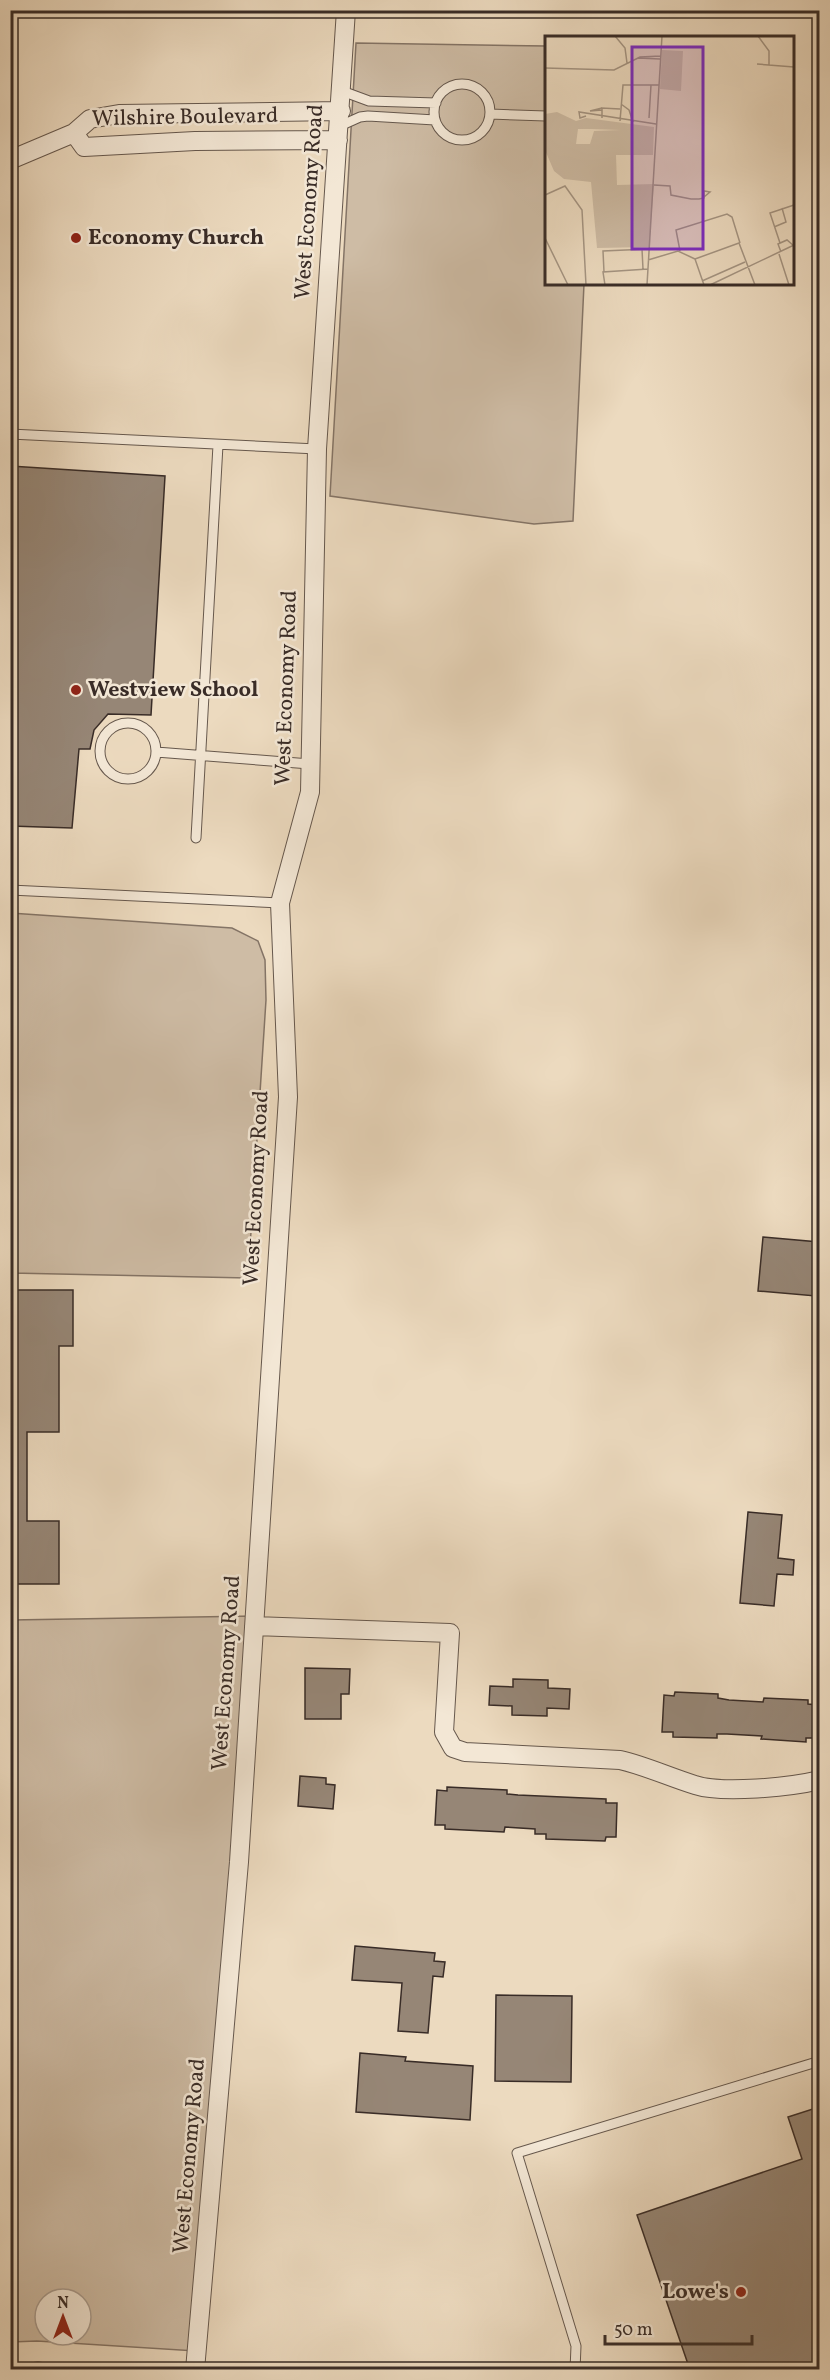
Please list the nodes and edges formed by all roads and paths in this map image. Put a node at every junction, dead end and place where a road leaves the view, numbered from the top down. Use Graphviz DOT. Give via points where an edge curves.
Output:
graph roads {
  1 [pos="346,10"];
  2 [pos="342,91"];
  3 [pos="436,103"];
  4 [pos="490,114"];
  5 [pos="545,116"];
  6 [pos="435,120"];
  7 [pos="339,126"];
  8 [pos="74,134"];
  9 [pos="10,160"];
  10 [pos="10,434"];
  11 [pos="218,445"];
  12 [pos="317,449"];
  13 [pos="156,752"];
  14 [pos="201,756"];
  15 [pos="310,764"];
  16 [pos="196,838"];
  17 [pos="10,890"];
  18 [pos="280,903"];
  19 [pos="254,1626"];
  20 [pos="819,1780"];
  21 [pos="819,2061"];
  22 [pos="14,2370"];
  23 [pos="59,2370"];
  24 [pos="195,2370"];
  25 [pos="575,2370"];
  1 -- 2 [label="street, West Economy Road"];
  2 -- 3 [label="lane" via="369,101"];
  2 -- 7 [label="street, West Economy Road"];
  3 -- 4 [label="lane" via="446,89 464,84 481,92"];
  3 -- 6 [label="lane"];
  4 -- 5 [label="lane"];
  4 -- 6 [label="lane" via="480,134 463,140 446,135"];
  6 -- 7 [label="lane" via="368,116"];
  7 -- 8 [label="street, Wilshire Boulevard" via="119,114 90,119"];
  7 -- 8 [label="street, Wilshire Boulevard" via="195,141 84,147"];
  7 -- 12 [label="street, West Economy Road"];
  8 -- 9 [label="street, Wilshire Boulevard"];
  10 -- 11 [label="lane"];
  11 -- 12 [label="lane"];
  11 -- 14 [label="lane"];
  12 -- 15 [label="street, West Economy Road"];
  13 -- 13 [label="lane" via="151,735 137,724 119,724 101,745 108,770 125,778 143,775"];
  13 -- 14 [label="lane"];
  14 -- 15 [label="lane"];
  14 -- 16 [label="lane"];
  15 -- 18 [label="street, West Economy Road" via="310,792"];
  17 -- 18 [label="lane"];
  18 -- 19 [label="street, West Economy Road" via="288,1097"];
  19 -- 20 [label="street" via="450,1633 444,1732 453,1748 465,1752 620,1760 714,1788 790,1787"];
  19 -- 24 [label="street, West Economy Road" via="236,1896"];
  21 -- 25 [label="lane" via="517,2153 576,2346"];
  22 -- 23 [label="lane"];
}
